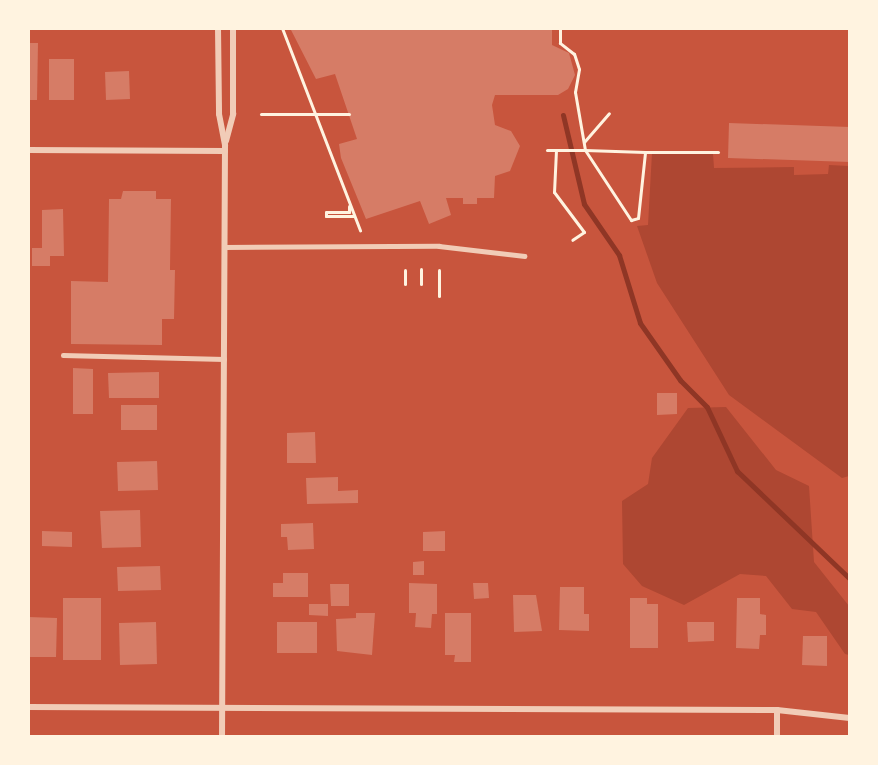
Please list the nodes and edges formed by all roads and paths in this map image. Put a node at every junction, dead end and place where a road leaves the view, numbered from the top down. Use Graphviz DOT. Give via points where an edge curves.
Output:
graph roads {
  1 [pos="218,28"];
  2 [pos="233,28"];
  3 [pos="282,28"];
  4 [pos="560,28"];
  5 [pos="609,112"];
  6 [pos="261,114"];
  7 [pos="318,114"];
  8 [pos="349,114"];
  9 [pos="584,142"];
  10 [pos="225,148"];
  11 [pos="28,150"];
  12 [pos="547,150"];
  13 [pos="556,150"];
  14 [pos="585,150"];
  15 [pos="645,152"];
  16 [pos="718,152"];
  17 [pos="349,204"];
  18 [pos="354,216"];
  19 [pos="360,230"];
  20 [pos="572,240"];
  21 [pos="224,247"];
  22 [pos="524,256"];
  23 [pos="422,269"];
  24 [pos="405,270"];
  25 [pos="439,270"];
  26 [pos="405,284"];
  27 [pos="422,284"];
  28 [pos="439,296"];
  29 [pos="63,356"];
  30 [pos="224,359"];
  31 [pos="28,707"];
  32 [pos="222,709"];
  33 [pos="777,710"];
  34 [pos="849,718"];
  35 [pos="222,736"];
  36 [pos="777,736"];
  1 -- 10 [label="street" via="219,114"];
  2 -- 10 [label="street" via="233,114"];
  3 -- 7 [label="path"];
  4 -- 9 [label="path" via="560,43 573,54 579,69 575,92"];
  5 -- 9 [label="path"];
  6 -- 7 [label="path"];
  7 -- 8 [label="path"];
  7 -- 17 [label="path"];
  9 -- 14 [label="path"];
  10 -- 11 [label="street"];
  10 -- 21 [label="street"];
  12 -- 13 [label="path"];
  13 -- 14 [label="path"];
  13 -- 20 [label="path" via="554,192 584,232"];
  14 -- 15 [label="path"];
  14 -- 15 [label="path" via="631,220 638,218"];
  15 -- 16 [label="path"];
  17 -- 18 [label="path"];
  17 -- 18 [label="path" via="349,212 326,212 326,216"];
  18 -- 19 [label="path"];
  21 -- 22 [label="lane" via="439,246"];
  21 -- 30 [label="street"];
  23 -- 27 [label="path"];
  24 -- 26 [label="path"];
  25 -- 28 [label="path"];
  29 -- 30 [label="lane"];
  30 -- 32 [label="street"];
  31 -- 32 [label="street"];
  32 -- 33 [label="street" via="258,706"];
  32 -- 35 [label="street"];
  33 -- 34 [label="street"];
  33 -- 36 [label="street"];
}
